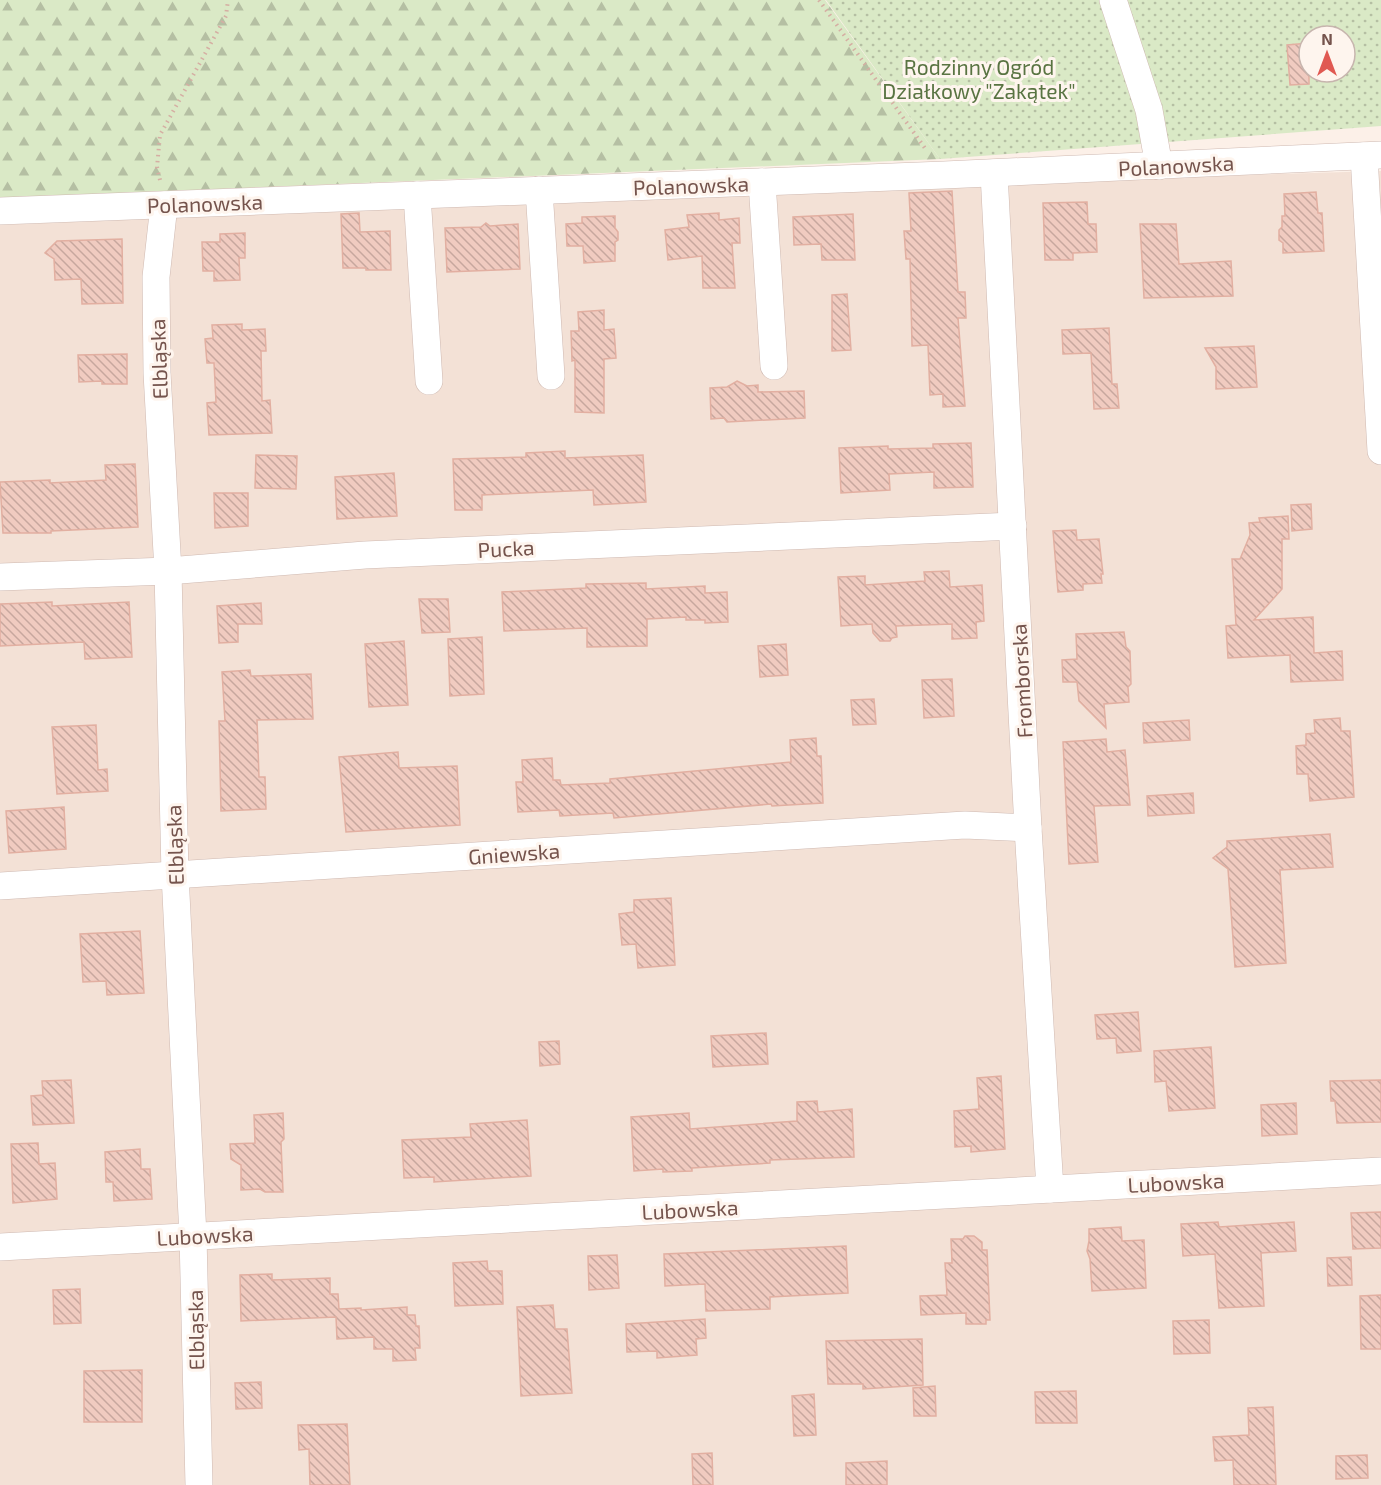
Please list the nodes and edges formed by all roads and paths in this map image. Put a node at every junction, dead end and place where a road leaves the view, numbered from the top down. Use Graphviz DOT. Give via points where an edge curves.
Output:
graph roads {
  1 [pos="228,0"];
  2 [pos="819,0"];
  3 [pos="1113,0"];
  4 [pos="1373,156"];
  5 [pos="1158,166"];
  6 [pos="994,173"];
  7 [pos="944,175"];
  8 [pos="762,182"];
  9 [pos="539,190"];
  10 [pos="417,195"];
  11 [pos="164,205"];
  12 [pos="0,212"];
  13 [pos="774,366"];
  14 [pos="551,376"];
  15 [pos="429,381"];
  16 [pos="1381,452"];
  17 [pos="1013,526"];
  18 [pos="168,570"];
  19 [pos="0,577"];
  20 [pos="1028,828"];
  21 [pos="175,874"];
  22 [pos="0,886"];
  23 [pos="1381,1171"];
  24 [pos="1050,1189"];
  25 [pos="193,1236"];
  26 [pos="0,1247"];
  27 [pos="199,1485"];
  1 -- 11 [label="path" via="226,16 160,135 158,167"];
  2 -- 7 [label="path"];
  3 -- 5 [label="street" via="1149,110"];
  4 -- 5 [label="street, Polanowska"];
  4 -- 16 [label="street"];
  5 -- 6 [label="street, Polanowska"];
  6 -- 7 [label="street, Polanowska"];
  6 -- 17 [label="street, Fromborska"];
  7 -- 8 [label="street, Polanowska"];
  8 -- 9 [label="street, Polanowska"];
  8 -- 13 [label="street"];
  9 -- 10 [label="street, Polanowska"];
  9 -- 14 [label="street"];
  10 -- 11 [label="street, Polanowska"];
  10 -- 15 [label="street"];
  11 -- 12 [label="street, Polanowska"];
  11 -- 18 [label="street, Elbląska" via="156,277"];
  17 -- 18 [label="street, Pucka" via="365,555"];
  17 -- 20 [label="street, Fromborska"];
  18 -- 19 [label="street, Pucka"];
  18 -- 21 [label="street, Elbląska"];
  20 -- 21 [label="street, Gniewska" via="965,825"];
  20 -- 24 [label="street, Fromborska"];
  21 -- 22 [label="street, Gniewska"];
  21 -- 25 [label="street, Elbląska"];
  23 -- 24 [label="street, Lubowska"];
  24 -- 25 [label="street, Lubowska"];
  25 -- 26 [label="street, Lubowska"];
  25 -- 27 [label="street, Elbląska"];
}
